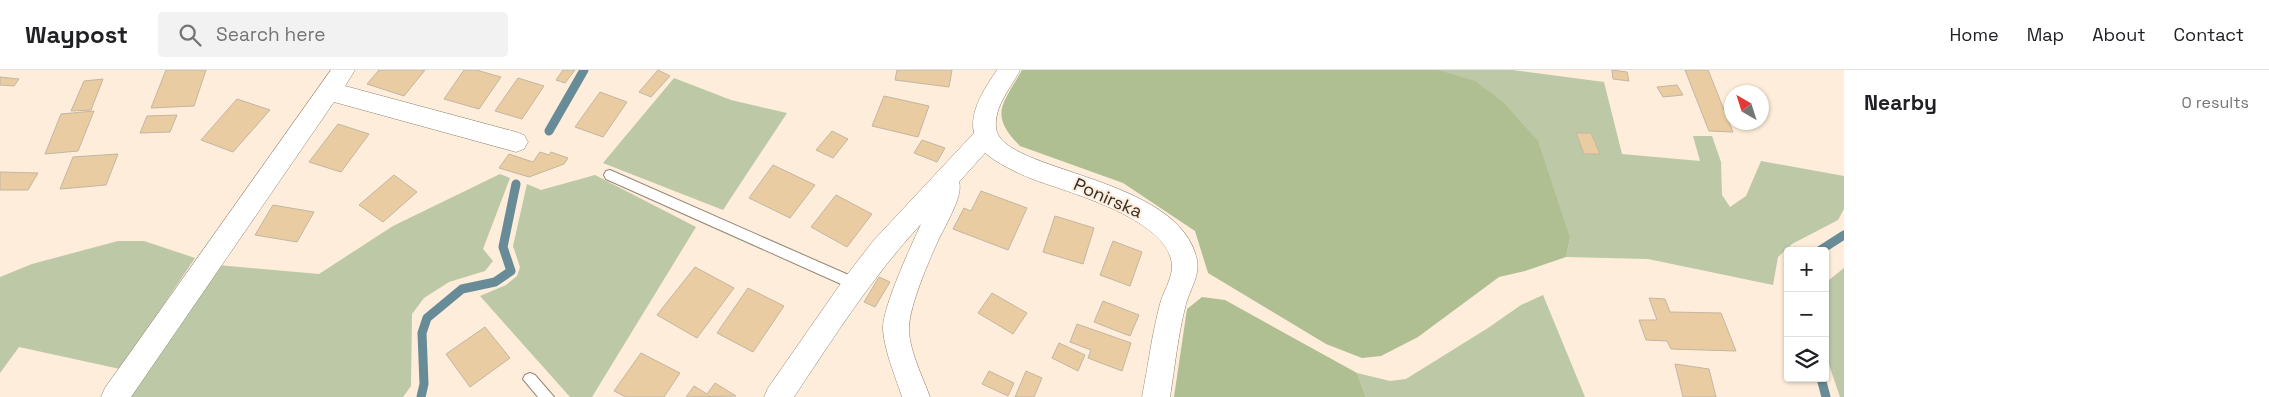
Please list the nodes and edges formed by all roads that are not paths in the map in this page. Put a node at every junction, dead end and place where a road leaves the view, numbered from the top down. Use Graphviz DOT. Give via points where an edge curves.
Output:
graph roads {
  1 [pos="344,70"];
  2 [pos="1009,70"];
  3 [pos="329,91"];
  4 [pos="986,136"];
  5 [pos="516,142"];
  6 [pos="610,175"];
  7 [pos="950,175"];
  8 [pos="855,284"];
  9 [pos="530,379"];
  10 [pos="115,397"];
  11 [pos="547,397"];
  12 [pos="778,397"];
  13 [pos="916,397"];
  14 [pos="1156,397"];
  1 -- 3 [label="street"];
  2 -- 4 [label="street" via="987,110"];
  3 -- 5 [label="street"];
  3 -- 10 [label="street"];
  4 -- 7 [label="street"];
  4 -- 14 [label="street, Ponirska" via="993,147 1008,158 1114,197 1147,214 1176,241 1184,260 1184,276 1174,302"];
  6 -- 8 [label="lane"];
  7 -- 8 [label="street" via="883,248"];
  7 -- 13 [label="street" via="945,199 921,252 896,327"];
  8 -- 12 [label="street"];
  9 -- 11 [label="lane"];
}
